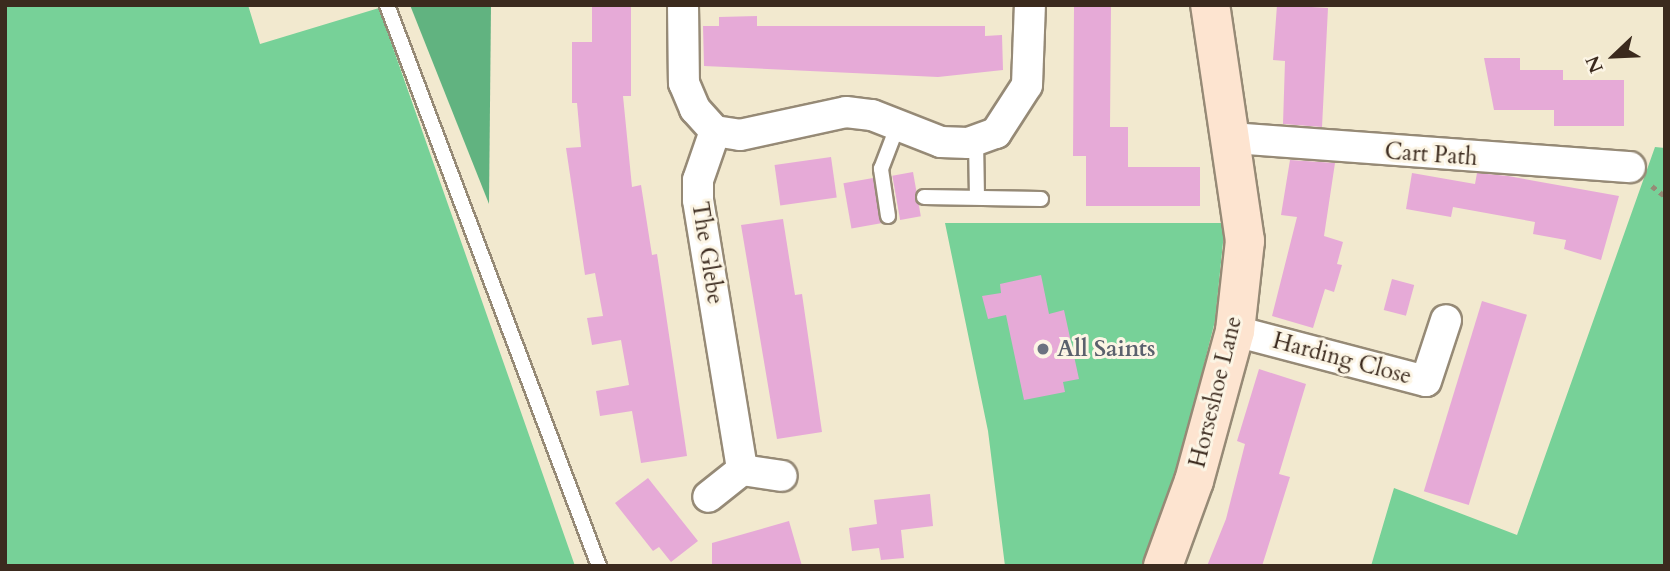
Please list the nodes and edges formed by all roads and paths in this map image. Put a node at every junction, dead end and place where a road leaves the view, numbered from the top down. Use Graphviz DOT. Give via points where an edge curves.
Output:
graph roads {
  1 [pos="387,5"];
  2 [pos="683,5"];
  3 [pos="1030,5"];
  4 [pos="1210,5"];
  5 [pos="897,127"];
  6 [pos="715,131"];
  7 [pos="1233,138"];
  8 [pos="976,141"];
  9 [pos="1630,167"];
  10 [pos="924,197"];
  11 [pos="977,197"];
  12 [pos="1041,199"];
  13 [pos="888,216"];
  14 [pos="1446,320"];
  15 [pos="1235,331"];
  16 [pos="742,470"];
  17 [pos="782,476"];
  18 [pos="708,497"];
  19 [pos="599,566"];
  20 [pos="1163,566"];
  1 -- 19 [label="lane"];
  2 -- 6 [label="street" via="684,83 695,109"];
  3 -- 8 [label="street" via="1027,85 996,133"];
  4 -- 7 [label="street, Horseshoe Lane"];
  5 -- 6 [label="street" via="846,113 740,135"];
  5 -- 8 [label="street" via="941,142"];
  5 -- 13 [label="lane" via="881,169"];
  6 -- 16 [label="street, The Glebe" via="698,180 698,200"];
  7 -- 9 [label="street, Cart Path"];
  7 -- 15 [label="street, Horseshoe Lane" via="1245,241"];
  8 -- 11 [label="lane"];
  10 -- 11 [label="lane"];
  11 -- 12 [label="lane"];
  14 -- 15 [label="street, Harding Close" via="1426,381"];
  15 -- 20 [label="street, Horseshoe Lane" via="1194,481"];
  16 -- 17 [label="street"];
  16 -- 18 [label="street"];
}
